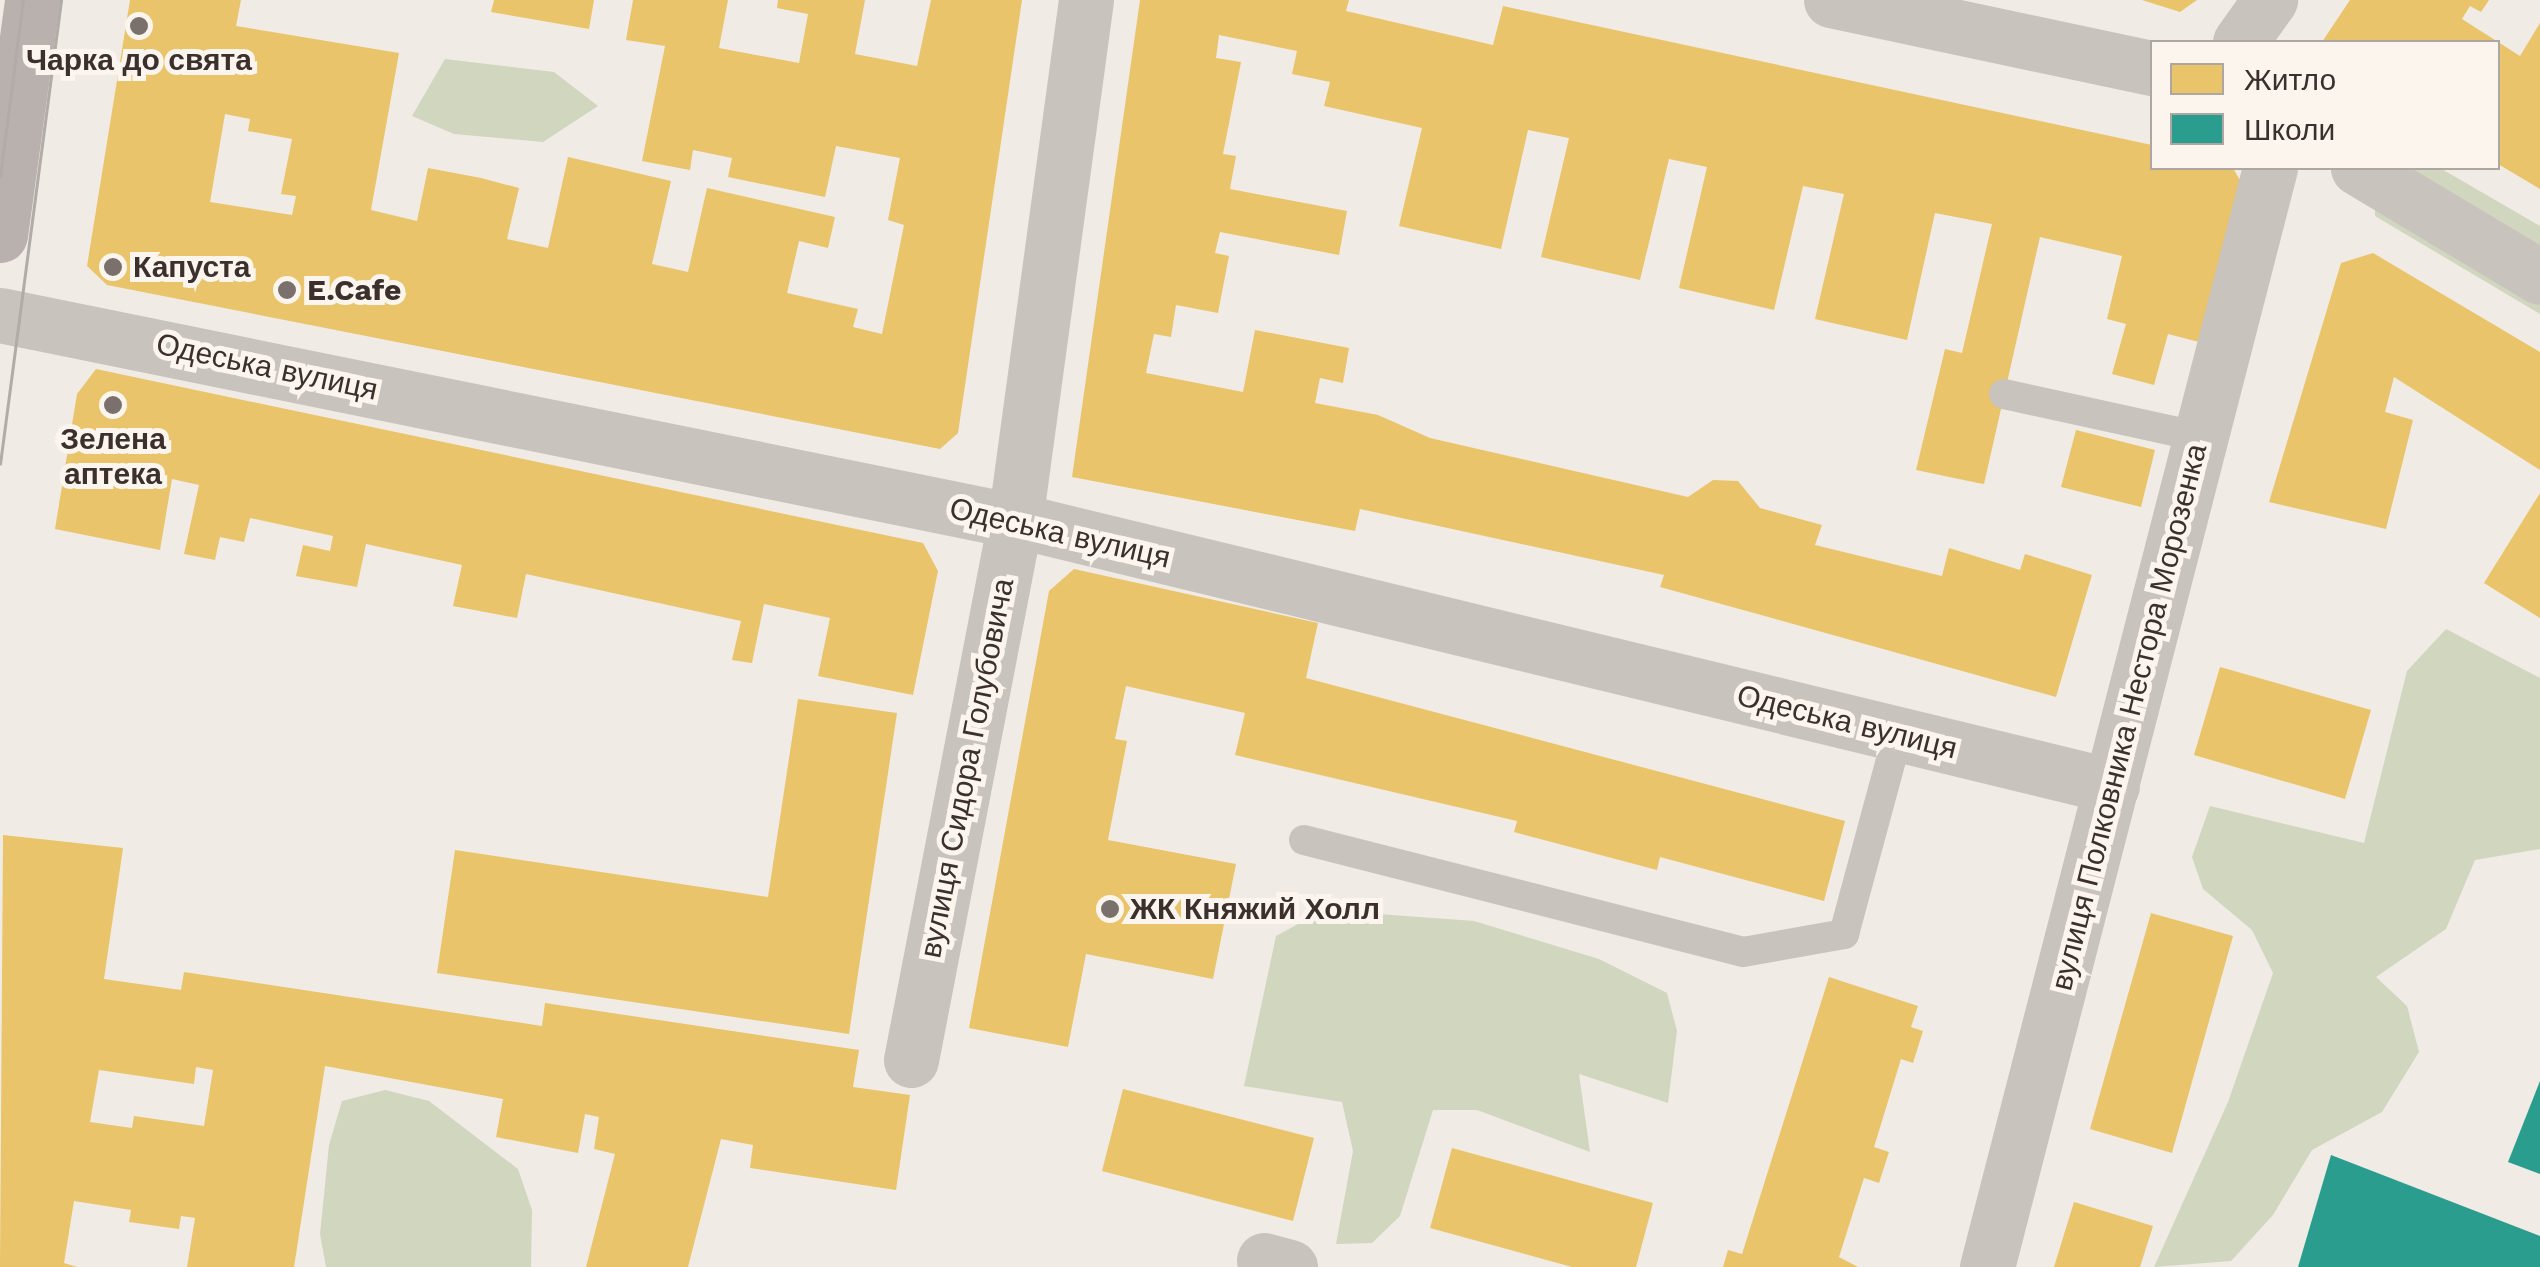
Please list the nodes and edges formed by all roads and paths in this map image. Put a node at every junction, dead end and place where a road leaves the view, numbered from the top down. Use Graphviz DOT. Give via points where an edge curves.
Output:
graph roads {
  1 [pos="32,0"];
  2 [pos="1086,0"];
  3 [pos="1832,0"];
  4 [pos="2270,0"];
  5 [pos="2241,40"];
  6 [pos="2150,68"];
  7 [pos="2269,170"];
  8 [pos="2361,170"];
  9 [pos="0,235"];
  10 [pos="2540,277"];
  11 [pos="0,315"];
  12 [pos="2004,394"];
  13 [pos="2202,437"];
  14 [pos="1015,520"];
  15 [pos="1898,734"];
  16 [pos="2112,786"];
  17 [pos="1304,840"];
  18 [pos="911,1060"];
  19 [pos="1987,1267"];
  1 -- 9 [label="main road"];
  2 -- 14 [label="street, вулиця Сидора Голубовича"];
  3 -- 6 [label="street"];
  4 -- 5 [label="street"];
  7 -- 13 [label="street, вулиця Полковника Нестора Морозенка"];
  8 -- 10 [label="street"];
  11 -- 14 [label="street, Одеська вулиця"];
  12 -- 13 [label="lane"];
  13 -- 16 [label="street, вулиця Полковника Нестора Морозенка"];
  14 -- 15 [label="street, Одеська вулиця"];
  14 -- 18 [label="street, вулиця Сидора Голубовича"];
  15 -- 16 [label="street, Одеська вулиця"];
  15 -- 17 [label="lane" via="1844,934 1743,952"];
  16 -- 19 [label="street, вулиця Полковника Нестора Морозенка"];
}
